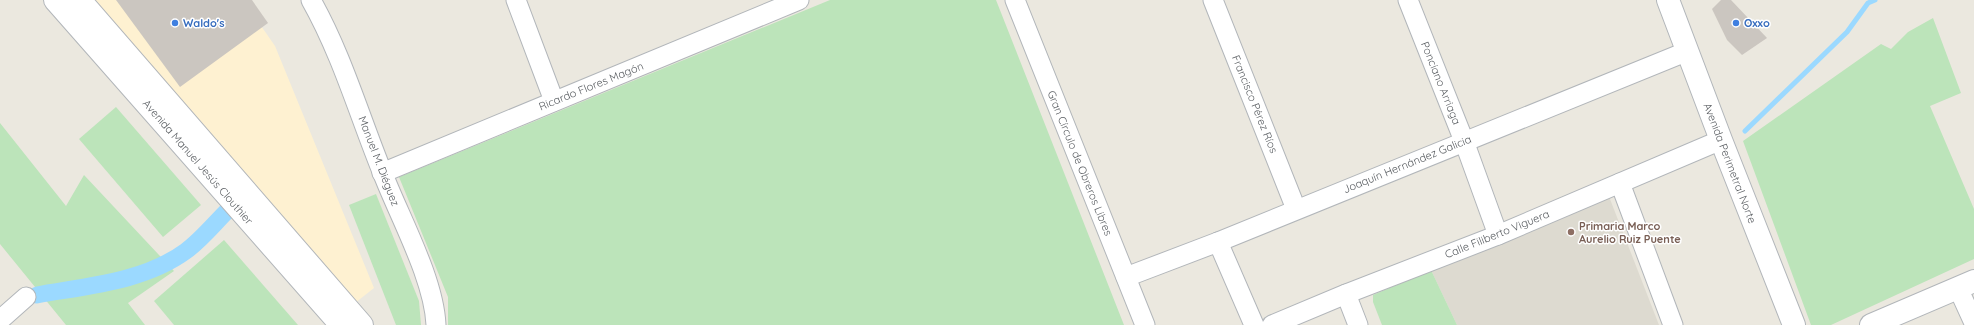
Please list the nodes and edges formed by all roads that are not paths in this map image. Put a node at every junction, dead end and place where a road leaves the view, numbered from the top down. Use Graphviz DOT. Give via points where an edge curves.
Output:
graph roads {
  1 [pos="55,0"];
  2 [pos="80,0"];
  3 [pos="310,0"];
  4 [pos="516,0"];
  5 [pos="799,0"];
  6 [pos="1015,0"];
  7 [pos="1213,0"];
  8 [pos="1408,0"];
  9 [pos="1673,2"];
  10 [pos="1688,51"];
  11 [pos="554,101"];
  12 [pos="1721,140"];
  13 [pos="1464,141"];
  14 [pos="382,173"];
  15 [pos="1620,183"];
  16 [pos="1296,209"];
  17 [pos="1498,235"];
  18 [pos="1218,242"];
  19 [pos="1126,277"];
  20 [pos="1966,284"];
  21 [pos="1346,294"];
  22 [pos="26,297"];
  23 [pos="0,320"];
  24 [pos="1974,323"];
  25 [pos="341,325"];
  26 [pos="362,325"];
  27 [pos="436,325"];
  28 [pos="1145,325"];
  29 [pos="1254,325"];
  30 [pos="1272,325"];
  31 [pos="1358,325"];
  32 [pos="1674,325"];
  33 [pos="1794,325"];
  34 [pos="1871,325"];
  1 -- 25 [label="street, Avenida Manuel Jesús Clouthier"];
  2 -- 26 [label="street, Avenida Manuel Jesús Clouthier"];
  3 -- 14 [label="street, Manuel M. Diéguez" via="336,48"];
  4 -- 11 [label="street"];
  5 -- 11 [label="street, Ricardo Flores Magón"];
  6 -- 19 [label="street, Gran Círculo de Obreros Libres"];
  7 -- 16 [label="street, Francisco Pérez Ríos"];
  8 -- 13 [label="street, Ponciano Arriaga"];
  9 -- 10 [label="street, Avenida Perimetral Norte"];
  10 -- 12 [label="street, Avenida Perimetral Norte"];
  10 -- 13 [label="street, Joaquín Hernández Galicia"];
  11 -- 14 [label="street, Ricardo Flores Magón"];
  12 -- 15 [label="street, Calle Filiberto Viguera"];
  12 -- 33 [label="street, Avenida Perimetral Norte"];
  13 -- 16 [label="street, Joaquín Hernández Galicia"];
  13 -- 17 [label="street, Ponciano Arriaga"];
  14 -- 27 [label="street, Manuel M. Diéguez" via="433,298"];
  15 -- 17 [label="street, Calle Filiberto Viguera"];
  15 -- 32 [label="street"];
  16 -- 18 [label="street, Joaquín Hernández Galicia"];
  17 -- 21 [label="street, Calle Filiberto Viguera"];
  18 -- 19 [label="street, Joaquín Hernández Galicia"];
  18 -- 29 [label="street"];
  19 -- 28 [label="street, Gran Círculo de Obreros Libres"];
  20 -- 24 [label="street"];
  20 -- 34 [label="street"];
  21 -- 30 [label="street, Calle Filiberto Viguera"];
  21 -- 31 [label="street"];
  22 -- 23 [label="street"];
}
